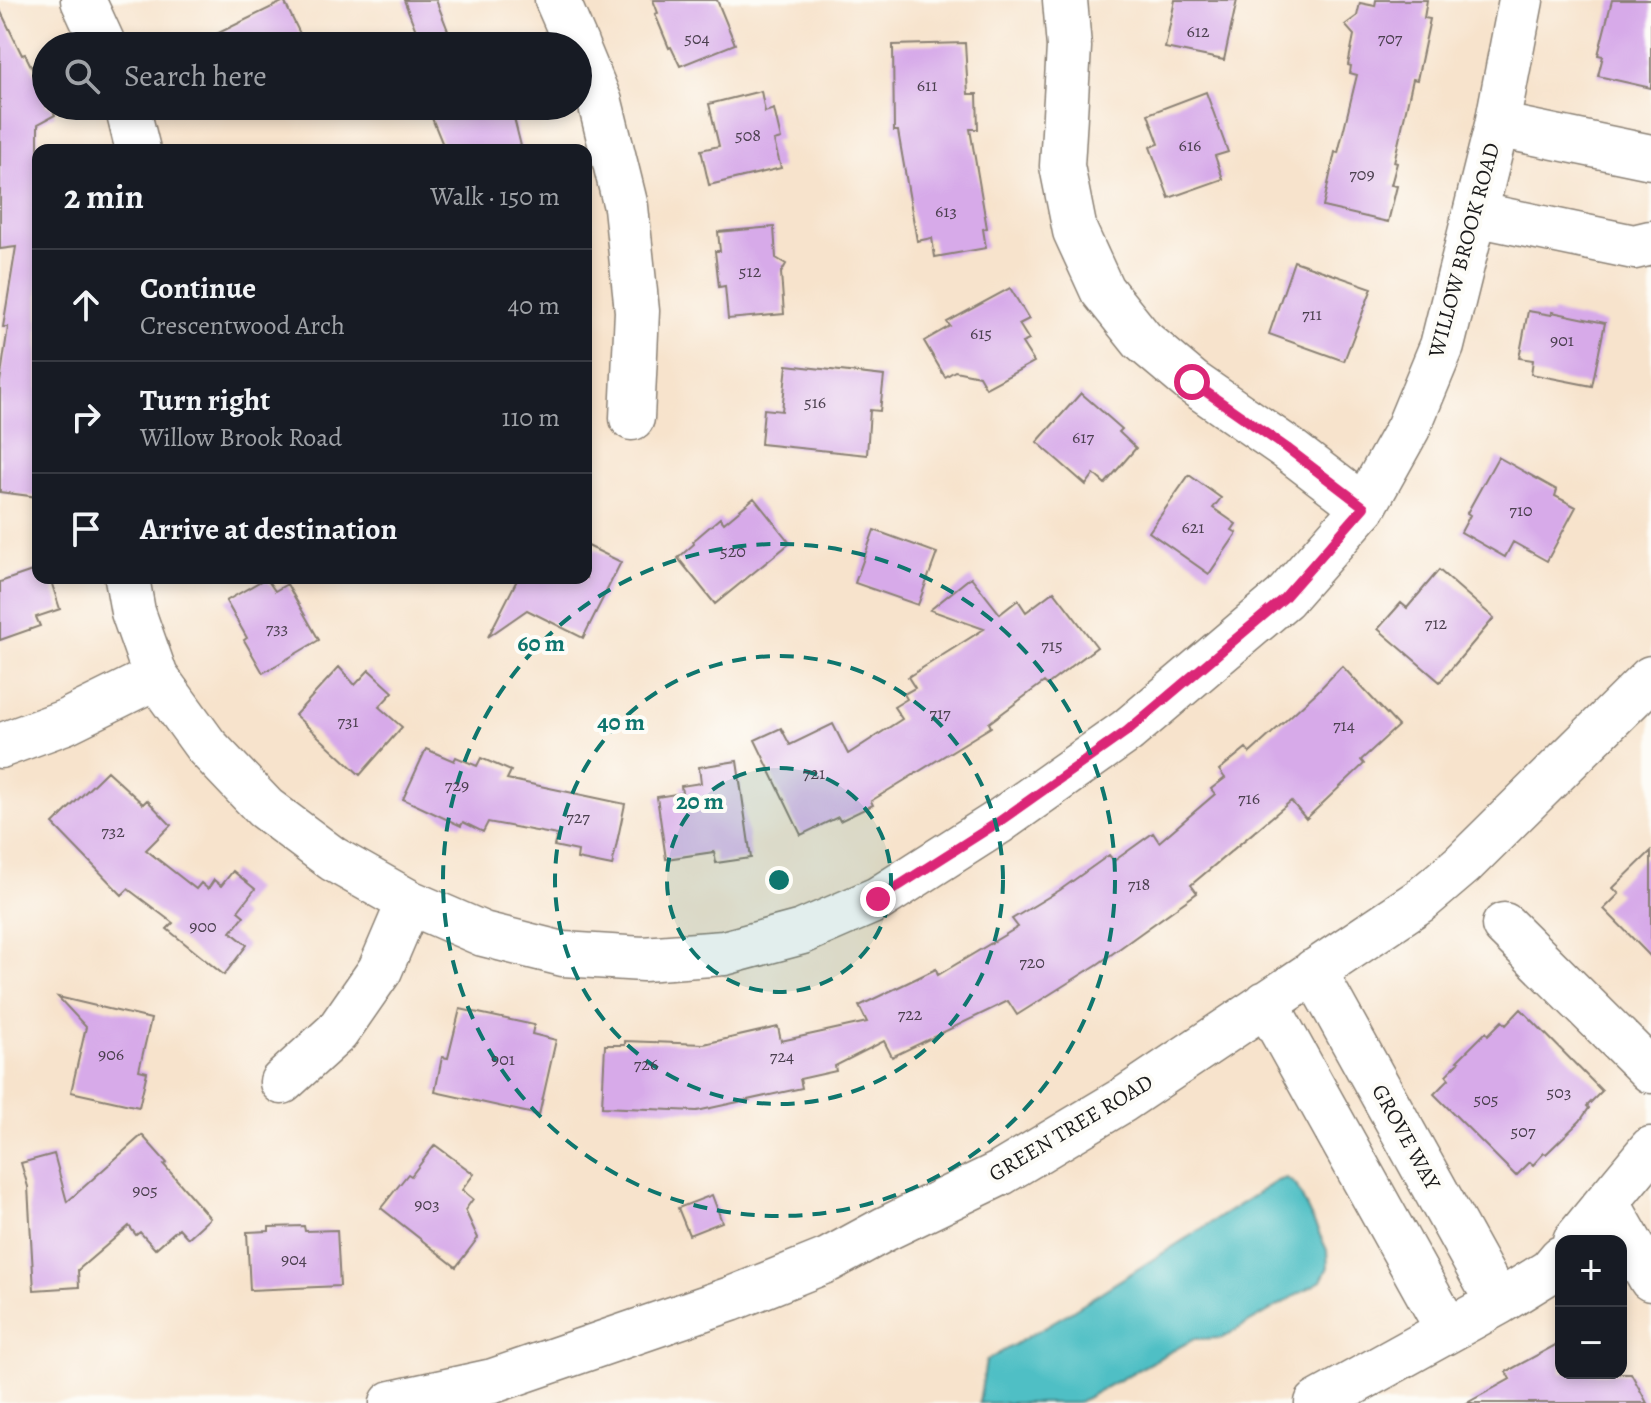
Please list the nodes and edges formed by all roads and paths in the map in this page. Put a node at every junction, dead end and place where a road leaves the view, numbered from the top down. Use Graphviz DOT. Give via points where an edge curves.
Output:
graph roads {
  1 [pos="557,0"];
  2 [pos="1065,0"];
  3 [pos="1521,0"];
  4 [pos="570,32"];
  5 [pos="592,83"];
  6 [pos="130,120"];
  7 [pos="1497,125"];
  8 [pos="136,144"];
  9 [pos="1651,157"];
  10 [pos="1475,214"];
  11 [pos="1651,243"];
  12 [pos="632,418"];
  13 [pos="1364,507"];
  14 [pos="128,584"];
  15 [pos="156,677"];
  16 [pos="1651,678"];
  17 [pos="0,746"];
  18 [pos="409,902"];
  19 [pos="1504,925"];
  20 [pos="1314,971"];
  21 [pos="1266,1003"];
  22 [pos="1651,1071"];
  23 [pos="282,1082"];
  24 [pos="1651,1149"];
  25 [pos="1607,1202"];
  26 [pos="1580,1235"];
  27 [pos="1555,1265"];
  28 [pos="1651,1279"];
  29 [pos="1498,1303"];
  30 [pos="1448,1330"];
  31 [pos="392,1403"];
  32 [pos="1317,1403"];
  1 -- 4 [label="street"];
  2 -- 13 [label="street" via="1069,47 1062,166 1075,231 1102,290 1142,340 1192,382"];
  3 -- 7 [label="street, WILLOW BROOK ROAD"];
  5 -- 12 [label="street" via="626,207 637,311"];
  6 -- 8 [label="street"];
  7 -- 9 [label="street"];
  7 -- 10 [label="street, WILLOW BROOK ROAD"];
  10 -- 11 [label="street" via="1634,247"];
  10 -- 13 [label="street, WILLOW BROOK ROAD" via="1442,346 1408,428"];
  13 -- 18 [label="street, WILLOW BROOK ROAD" via="1284,598 1127,731 878,899 802,932 724,953 643,959 563,954 483,934"];
  14 -- 15 [label="street, WILLOW BROOK ROAD"];
  15 -- 17 [label="street" via="65,722"];
  15 -- 18 [label="street, WILLOW BROOK ROAD" via="206,746 265,808 333,859"];
  16 -- 20 [label="street, GREEN TREE ROAD" via="1462,865 1421,900"];
  18 -- 23 [label="street" via="380,970 337,1032"];
  19 -- 22 [label="street"];
  20 -- 21 [label="street, GREEN TREE ROAD"];
  20 -- 29 [label="street, GROVE WAY"];
  21 -- 30 [label="street"];
  21 -- 31 [label="street, GREEN TREE ROAD" via="1123,1100 1001,1173 828,1260 493,1381"];
  24 -- 25 [label="street"];
  25 -- 26 [label="street"];
  25 -- 28 [label="street"];
  27 -- 29 [label="street"];
  29 -- 30 [label="street"];
  30 -- 32 [label="street"];
}
